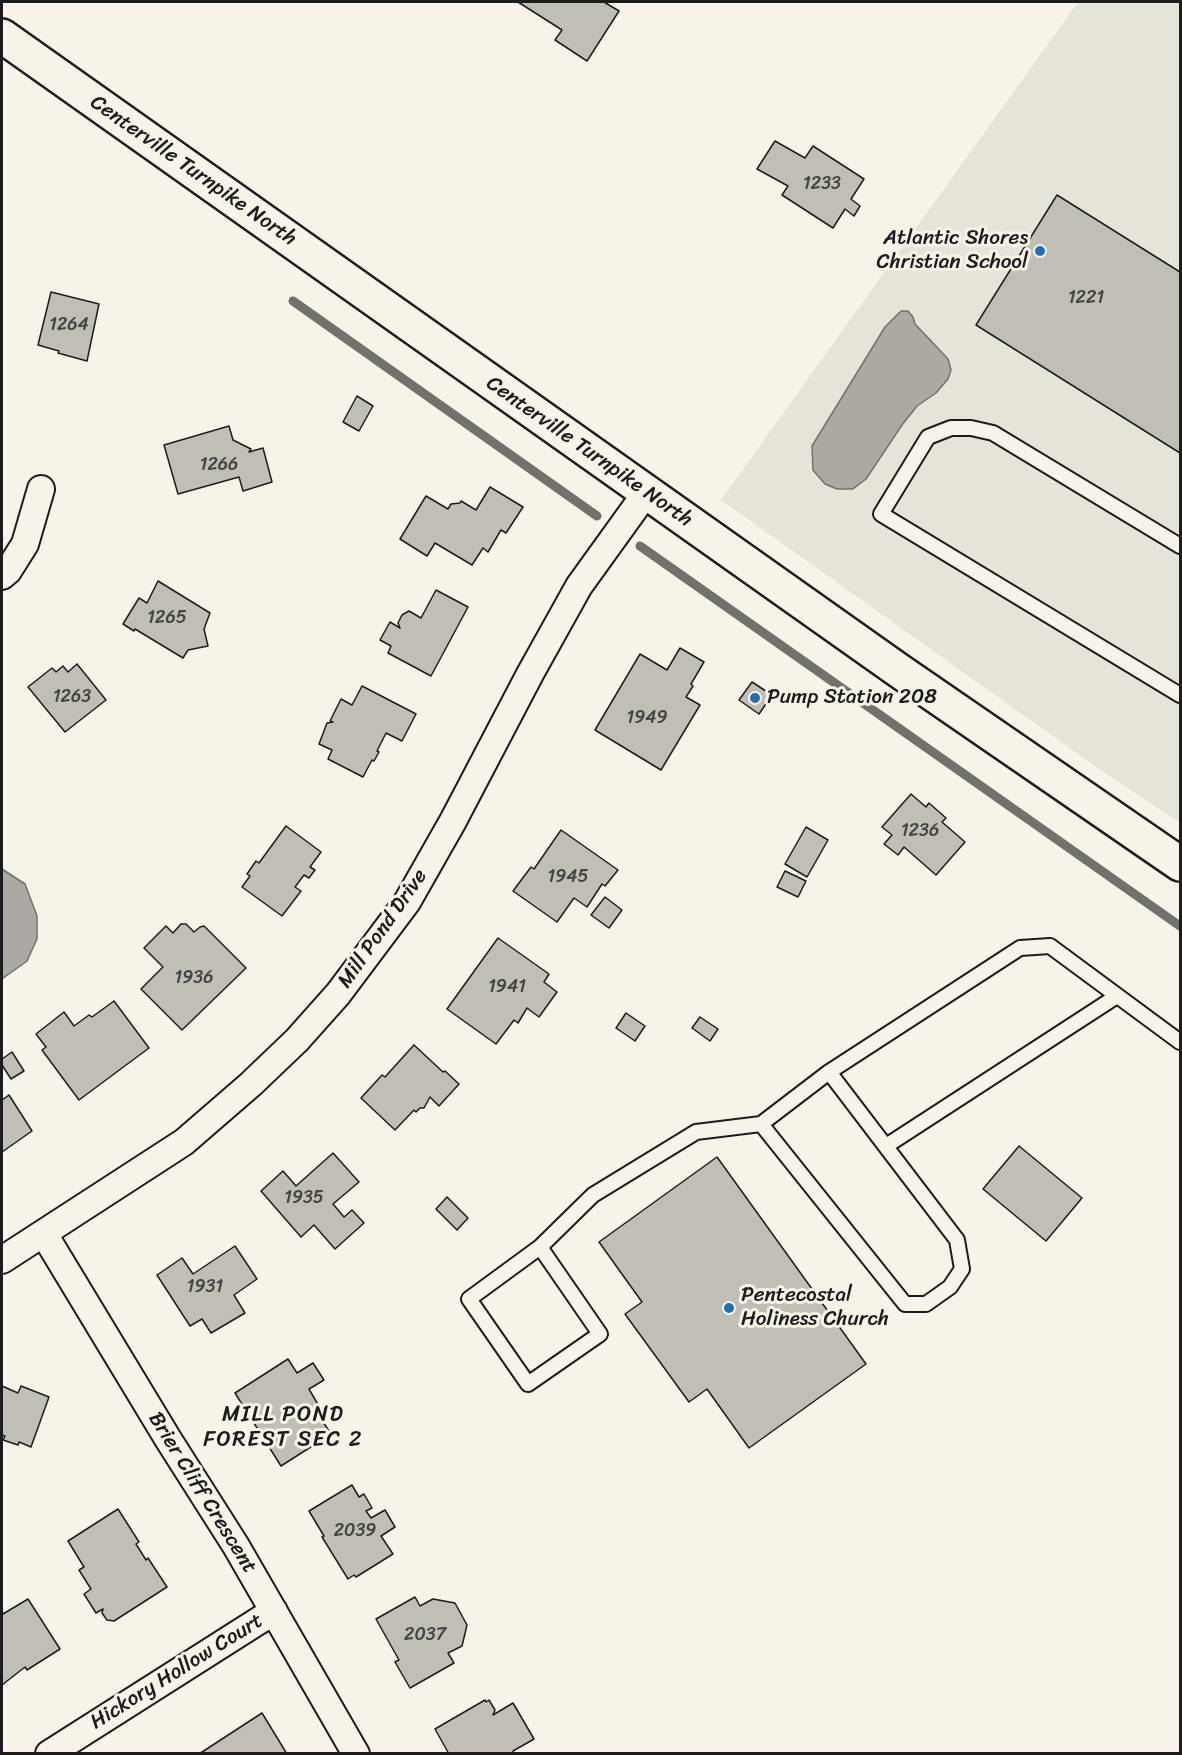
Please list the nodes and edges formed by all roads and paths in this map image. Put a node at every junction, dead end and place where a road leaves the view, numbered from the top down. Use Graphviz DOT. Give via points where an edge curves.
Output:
graph roads {
  1 [pos="2,36"];
  2 [pos="41,489"];
  3 [pos="646,493"];
  4 [pos="1180,546"];
  5 [pos="2,576"];
  6 [pos="1180,695"];
  7 [pos="1180,864"];
  8 [pos="1117,996"];
  9 [pos="1180,1042"];
  10 [pos="829,1071"];
  11 [pos="760,1124"];
  12 [pos="886,1146"];
  13 [pos="44,1234"];
  14 [pos="540,1247"];
  15 [pos="2,1260"];
  16 [pos="274,1611"];
  17 [pos="49,1754"];
  18 [pos="356,1754"];
  1 -- 3 [label="main road, Centerville Turnpike North"];
  2 -- 5 [label="street" via="26,544"];
  3 -- 7 [label="main road, Centerville Turnpike North"];
  3 -- 13 [label="street, Mill Pond Drive" via="579,586 407,902 338,994 290,1047 184,1142"];
  4 -- 6 [label="lane" via="993,434 971,428 951,428 928,437 881,514"];
  8 -- 9 [label="lane"];
  8 -- 10 [label="lane" via="1050,946 1020,948"];
  8 -- 12 [label="lane"];
  10 -- 11 [label="lane"];
  10 -- 12 [label="lane"];
  11 -- 12 [label="lane" via="905,1304 926,1304 950,1287 962,1269 957,1240"];
  11 -- 14 [label="lane" via="696,1132 593,1195"];
  13 -- 15 [label="street, Mill Pond Drive"];
  13 -- 16 [label="street, Brier Cliff Crescent"];
  14 -- 14 [label="lane" via="600,1334 528,1384 469,1299"];
  16 -- 17 [label="street, Hickory Hollow Court"];
  16 -- 18 [label="street, Brier Cliff Crescent"];
}
